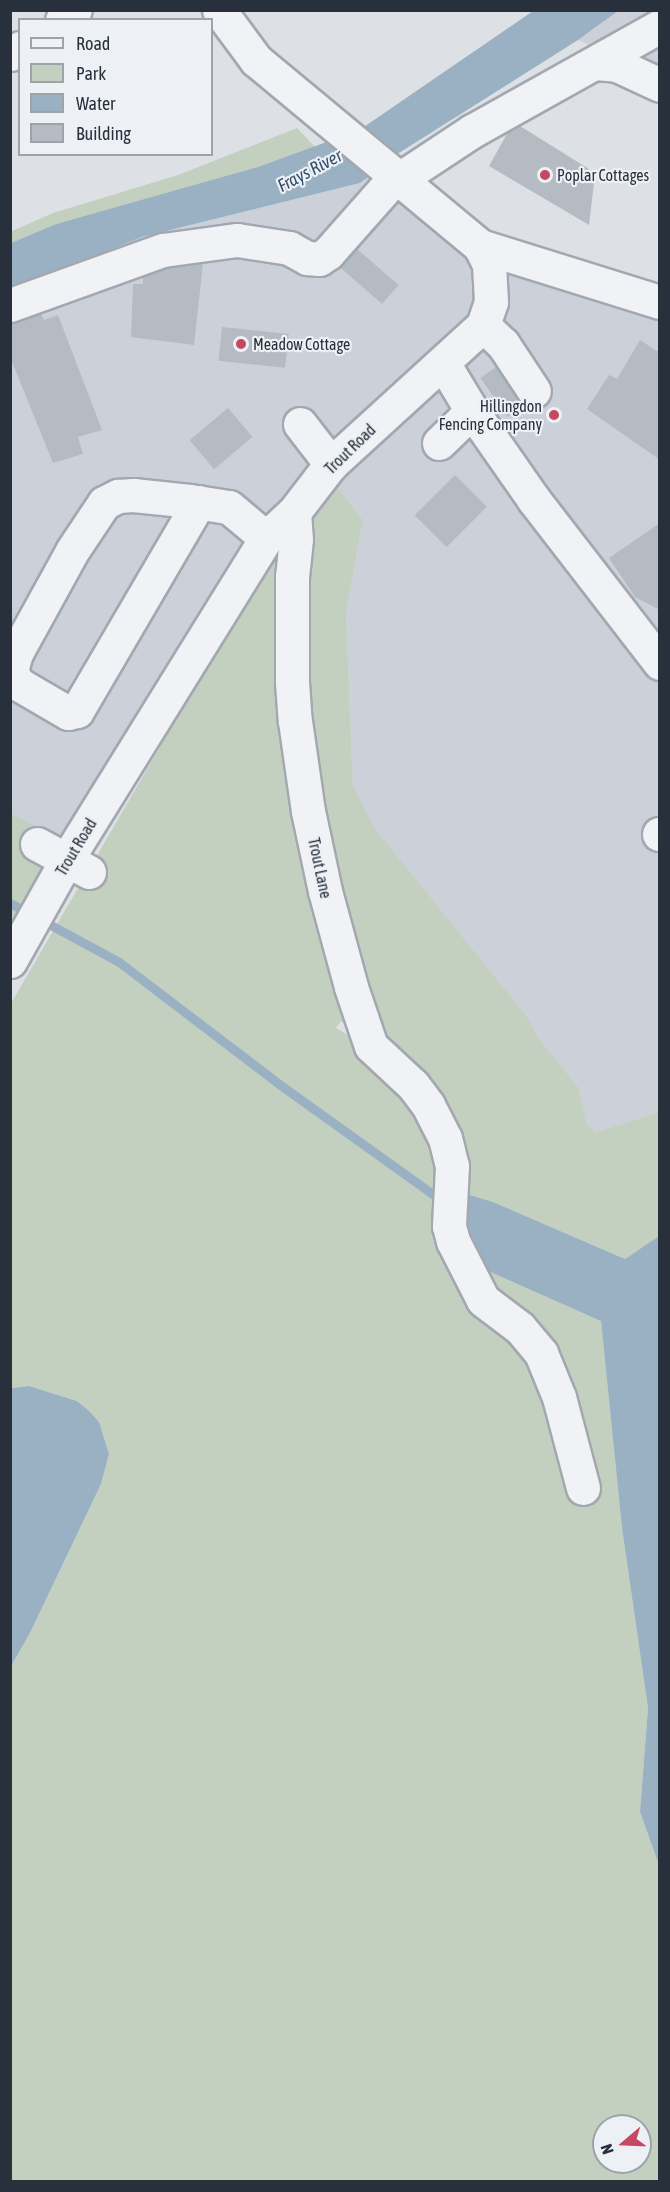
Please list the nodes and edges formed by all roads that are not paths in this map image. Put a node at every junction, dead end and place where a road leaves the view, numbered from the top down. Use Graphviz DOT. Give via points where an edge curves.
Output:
graph roads {
  1 [pos="219,10"];
  2 [pos="660,26"];
  3 [pos="595,63"];
  4 [pos="660,85"];
  5 [pos="399,177"];
  6 [pos="480,246"];
  7 [pos="660,302"];
  8 [pos="10,305"];
  9 [pos="483,325"];
  10 [pos="443,363"];
  11 [pos="534,391"];
  12 [pos="472,411"];
  13 [pos="300,424"];
  14 [pos="439,443"];
  15 [pos="332,464"];
  16 [pos="199,502"];
  17 [pos="294,512"];
  18 [pos="267,538"];
  19 [pos="660,663"];
  20 [pos="37,844"];
  21 [pos="71,869"];
  22 [pos="11,961"];
  23 [pos="339,1024"];
  24 [pos="371,1046"];
  25 [pos="583,1488"];
  1 -- 5 [label="street" via="256,60"];
  2 -- 3 [label="street"];
  3 -- 4 [label="street" via="617,65"];
  3 -- 5 [label="street" via="472,131"];
  5 -- 6 [label="street"];
  5 -- 8 [label="street" via="319,260 289,248 237,240 163,250"];
  6 -- 7 [label="street"];
  6 -- 9 [label="street" via="487,256 492,287"];
  9 -- 10 [label="street, Trout Road"];
  9 -- 11 [label="street" via="503,344"];
  10 -- 12 [label="street"];
  10 -- 15 [label="street, Trout Road"];
  12 -- 14 [label="street"];
  12 -- 19 [label="street" via="534,500"];
  13 -- 15 [label="street"];
  15 -- 17 [label="street, Trout Road"];
  16 -- 16 [label="street" via="133,495 118,496 104,503 72,551 16,653 13,677 20,685 68,713 77,711"];
  16 -- 18 [label="street" via="229,507"];
  17 -- 18 [label="street, Trout Road"];
  17 -- 24 [label="street, Trout Lane" via="292,682 301,761 325,891"];
  18 -- 21 [label="street, Trout Road"];
  20 -- 21 [label="street"];
  21 -- 22 [label="street, Trout Road"];
  23 -- 24 [label="street"];
  24 -- 25 [label="street" via="413,1085 435,1117 450,1151 453,1191 449,1226 459,1255 483,1300 533,1341 547,1365"];
}
